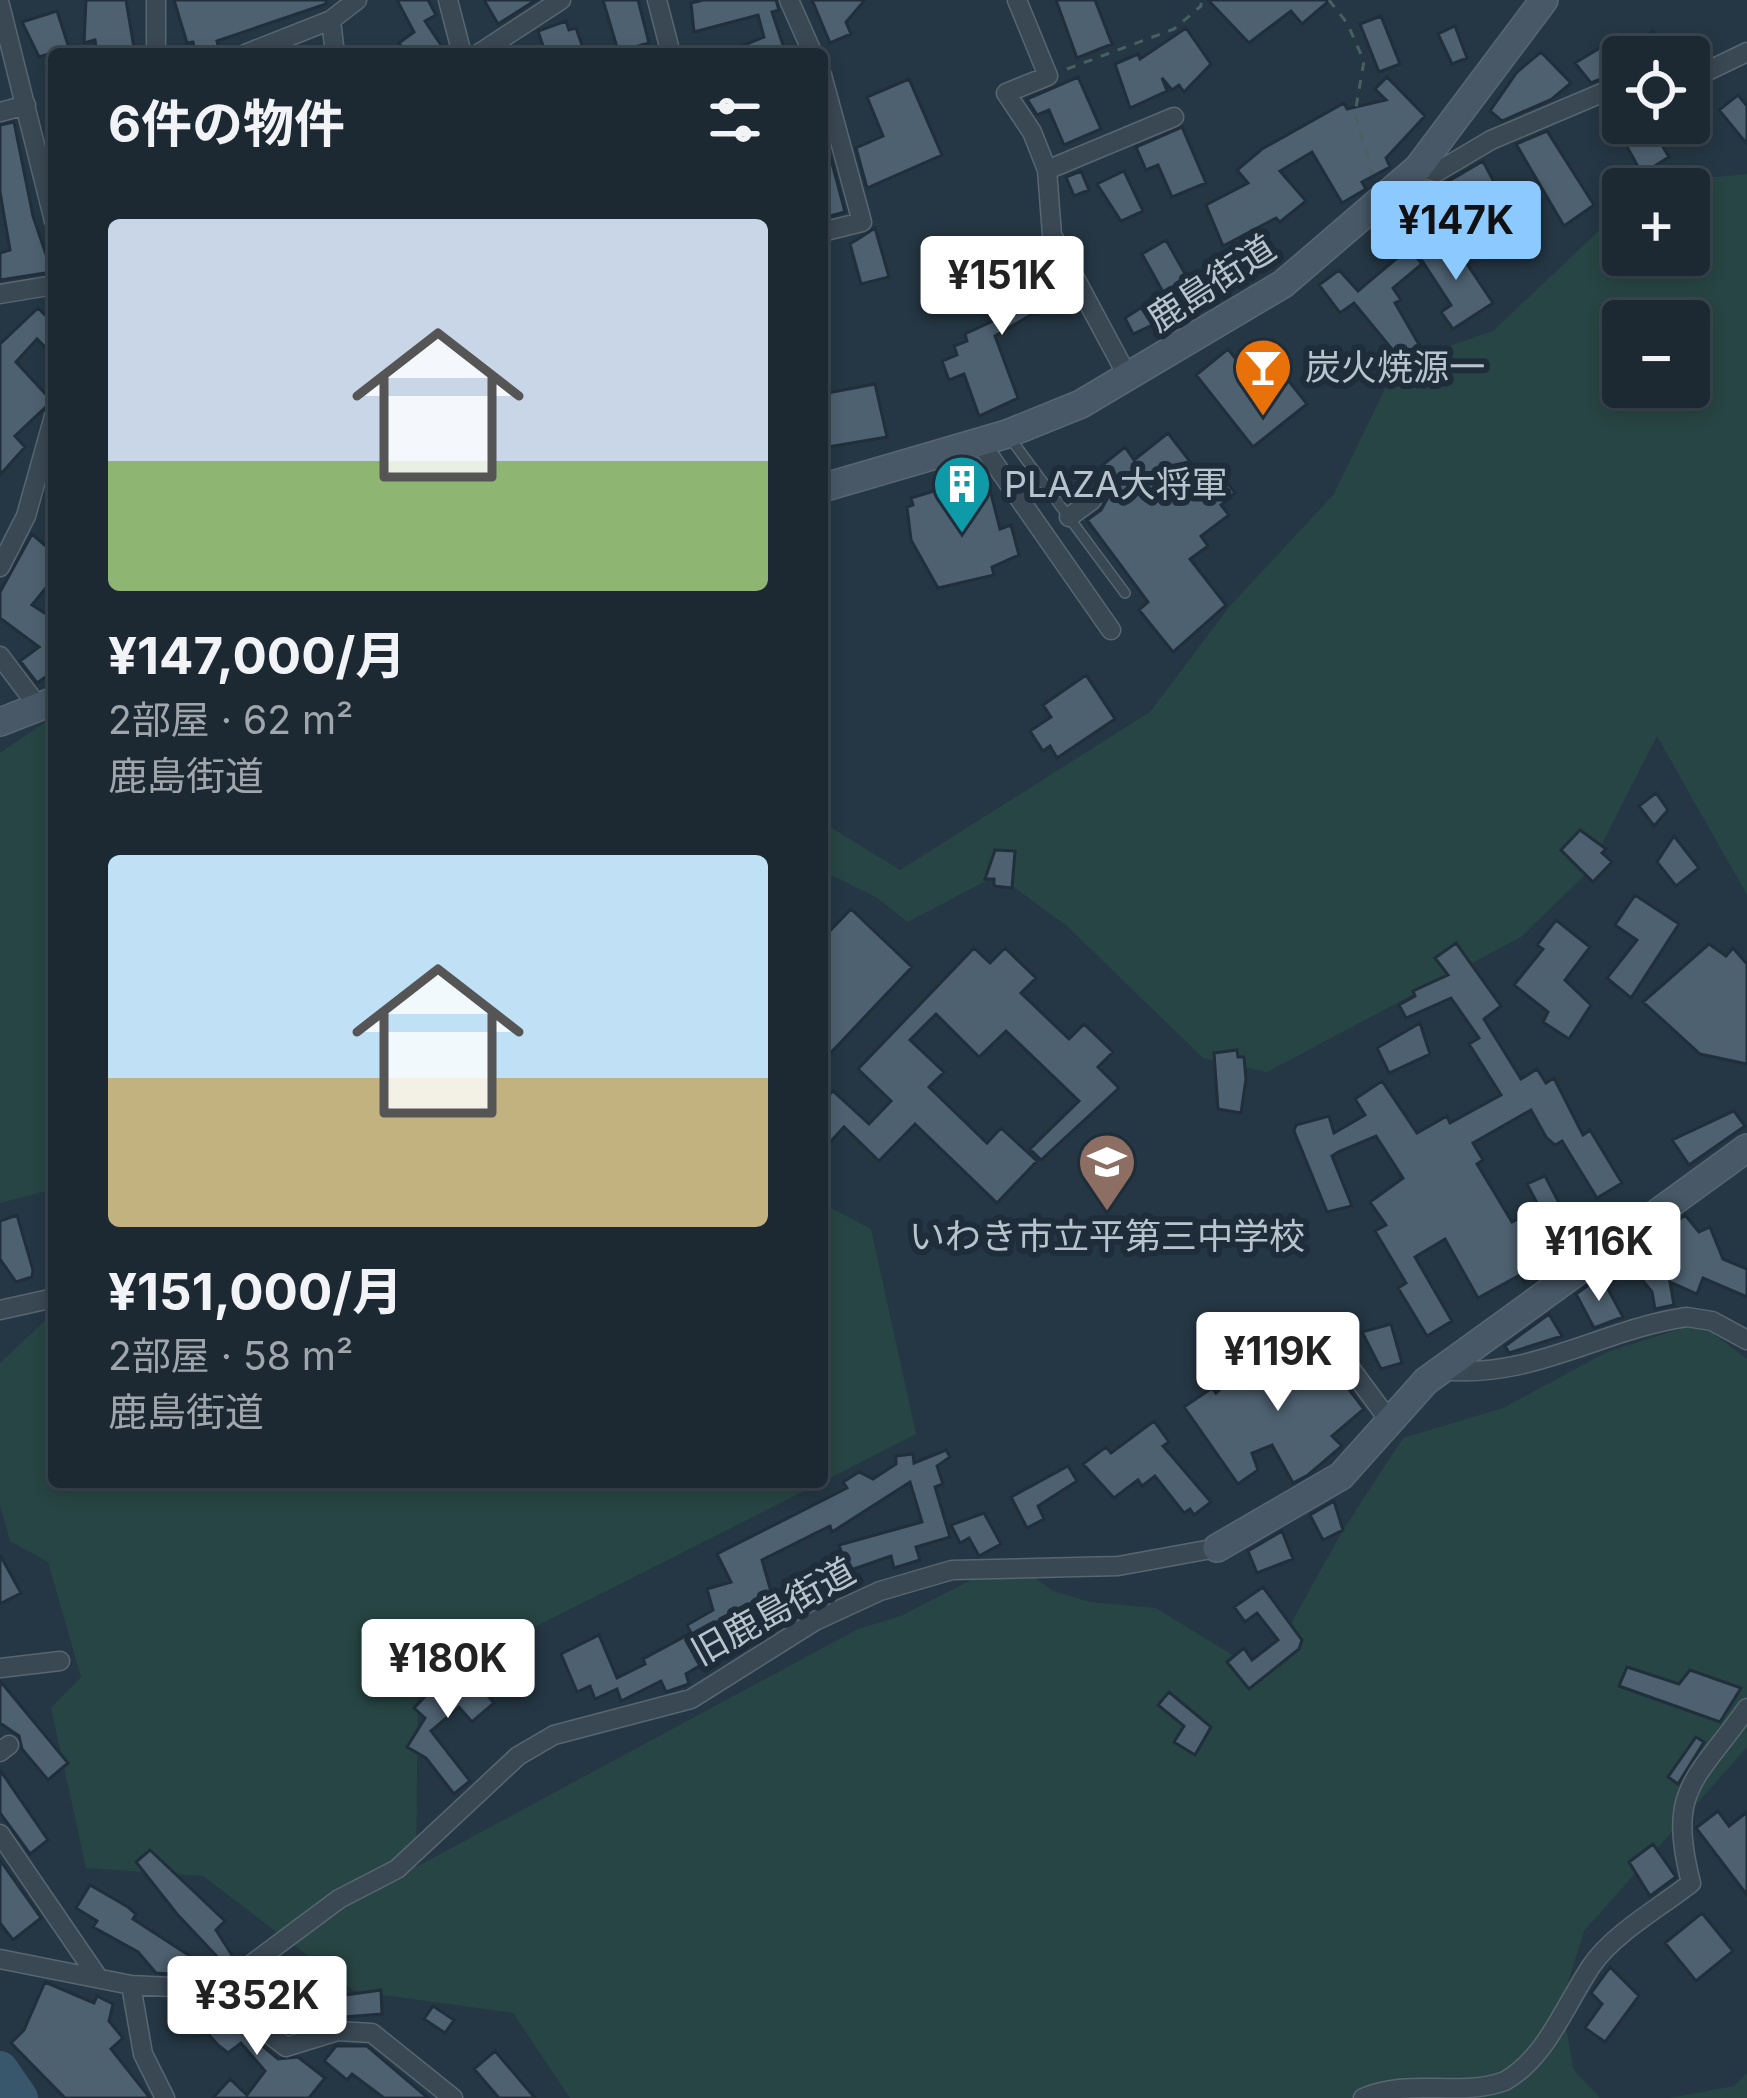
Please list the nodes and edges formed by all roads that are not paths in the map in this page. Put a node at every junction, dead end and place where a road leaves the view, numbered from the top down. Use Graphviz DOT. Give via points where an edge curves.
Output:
graph roads {
  1 [pos="156,0"];
  2 [pos="357,0"];
  3 [pos="448,0"];
  4 [pos="561,0"];
  5 [pos="657,0"];
  6 [pos="789,0"];
  7 [pos="1017,0"];
  8 [pos="1544,0"];
  9 [pos="0,5"];
  10 [pos="331,20"];
  11 [pos="156,48"];
  12 [pos="260,48"];
  13 [pos="334,48"];
  14 [pos="460,48"];
  15 [pos="487,48"];
  16 [pos="669,48"];
  17 [pos="810,48"];
  18 [pos="1747,52"];
  19 [pos="1710,70"];
  20 [pos="1602,93"];
  21 [pos="828,103"];
  22 [pos="26,105"];
  23 [pos="0,112"];
  24 [pos="1174,117"];
  25 [pos="1418,168"];
  26 [pos="1047,170"];
  27 [pos="48,196"];
  28 [pos="828,230"];
  29 [pos="48,286"];
  30 [pos="0,294"];
  31 [pos="1128,377"];
  32 [pos="48,437"];
  33 [pos="993,437"];
  34 [pos="828,486"];
  35 [pos="1098,497"];
  36 [pos="1069,517"];
  37 [pos="0,567"];
  38 [pos="1125,593"];
  39 [pos="1111,630"];
  40 [pos="0,656"];
  41 [pos="46,703"];
  42 [pos="0,722"];
  43 [pos="1747,1148"];
  44 [pos="48,1299"];
  45 [pos="0,1310"];
  46 [pos="1329,1339"];
  47 [pos="1747,1340"];
  48 [pos="1441,1370"];
  49 [pos="1388,1419"];
  50 [pos="1216,1548"];
  51 [pos="60,1661"];
  52 [pos="0,1668"];
  53 [pos="1747,1708"];
  54 [pos="0,1834"];
  55 [pos="0,1959"];
  56 [pos="97,1976"];
  57 [pos="230,1976"];
  58 [pos="131,1984"];
  59 [pos="165,2098"];
  60 [pos="453,2098"];
  61 [pos="1363,2098"];
  1 -- 11 [label="street"];
  2 -- 10 [label="street"];
  3 -- 14 [label="street"];
  4 -- 15 [label="street"];
  5 -- 16 [label="street"];
  6 -- 17 [label="street"];
  7 -- 26 [label="street" via="1048,76 1006,93"];
  8 -- 25 [label="street, 鹿島街道"];
  9 -- 22 [label="street"];
  10 -- 12 [label="street"];
  10 -- 13 [label="street"];
  18 -- 19 [label="street"];
  20 -- 25 [label="street" via="1437,172"];
  21 -- 28 [label="street" via="862,222"];
  22 -- 23 [label="street"];
  22 -- 27 [label="street"];
  24 -- 26 [label="street"];
  25 -- 31 [label="street, 鹿島街道" via="1283,284"];
  26 -- 31 [label="street" via="1052,235"];
  29 -- 30 [label="street"];
  31 -- 33 [label="street, 鹿島街道"];
  32 -- 37 [label="street" via="26,515"];
  33 -- 34 [label="street, 鹿島街道"];
  33 -- 36 [label="lane"];
  33 -- 39 [label="street"];
  35 -- 36 [label="street"];
  36 -- 38 [label="lane"];
  40 -- 41 [label="street"];
  41 -- 42 [label="street"];
  43 -- 48 [label="street, 旧鹿島街道"];
  44 -- 45 [label="street"];
  46 -- 49 [label="street"];
  47 -- 48 [label="street" via="1687,1317 1541,1362"];
  48 -- 49 [label="street, 旧鹿島街道"];
  49 -- 50 [label="street, 旧鹿島街道" via="1341,1476"];
  50 -- 57 [label="street, 旧鹿島街道" via="1118,1566 952,1570 880,1591 815,1621 691,1699 554,1736 518,1756 398,1869 339,1899"];
  51 -- 52 [label="street"];
  53 -- 61 [label="street" via="1680,1806 1691,1883 1594,1961 1533,2058 1508,2080 1474,2093 1399,2086"];
  54 -- 56 [label="street"];
  55 -- 56 [label="street, 旧鹿島街道"];
  56 -- 58 [label="street, 旧鹿島街道"];
  57 -- 58 [label="street, 旧鹿島街道" via="190,1988"];
  57 -- 60 [label="street" via="274,2041 286,2047 338,2031 372,2033"];
  58 -- 59 [label="street" via="143,2054"];
}
